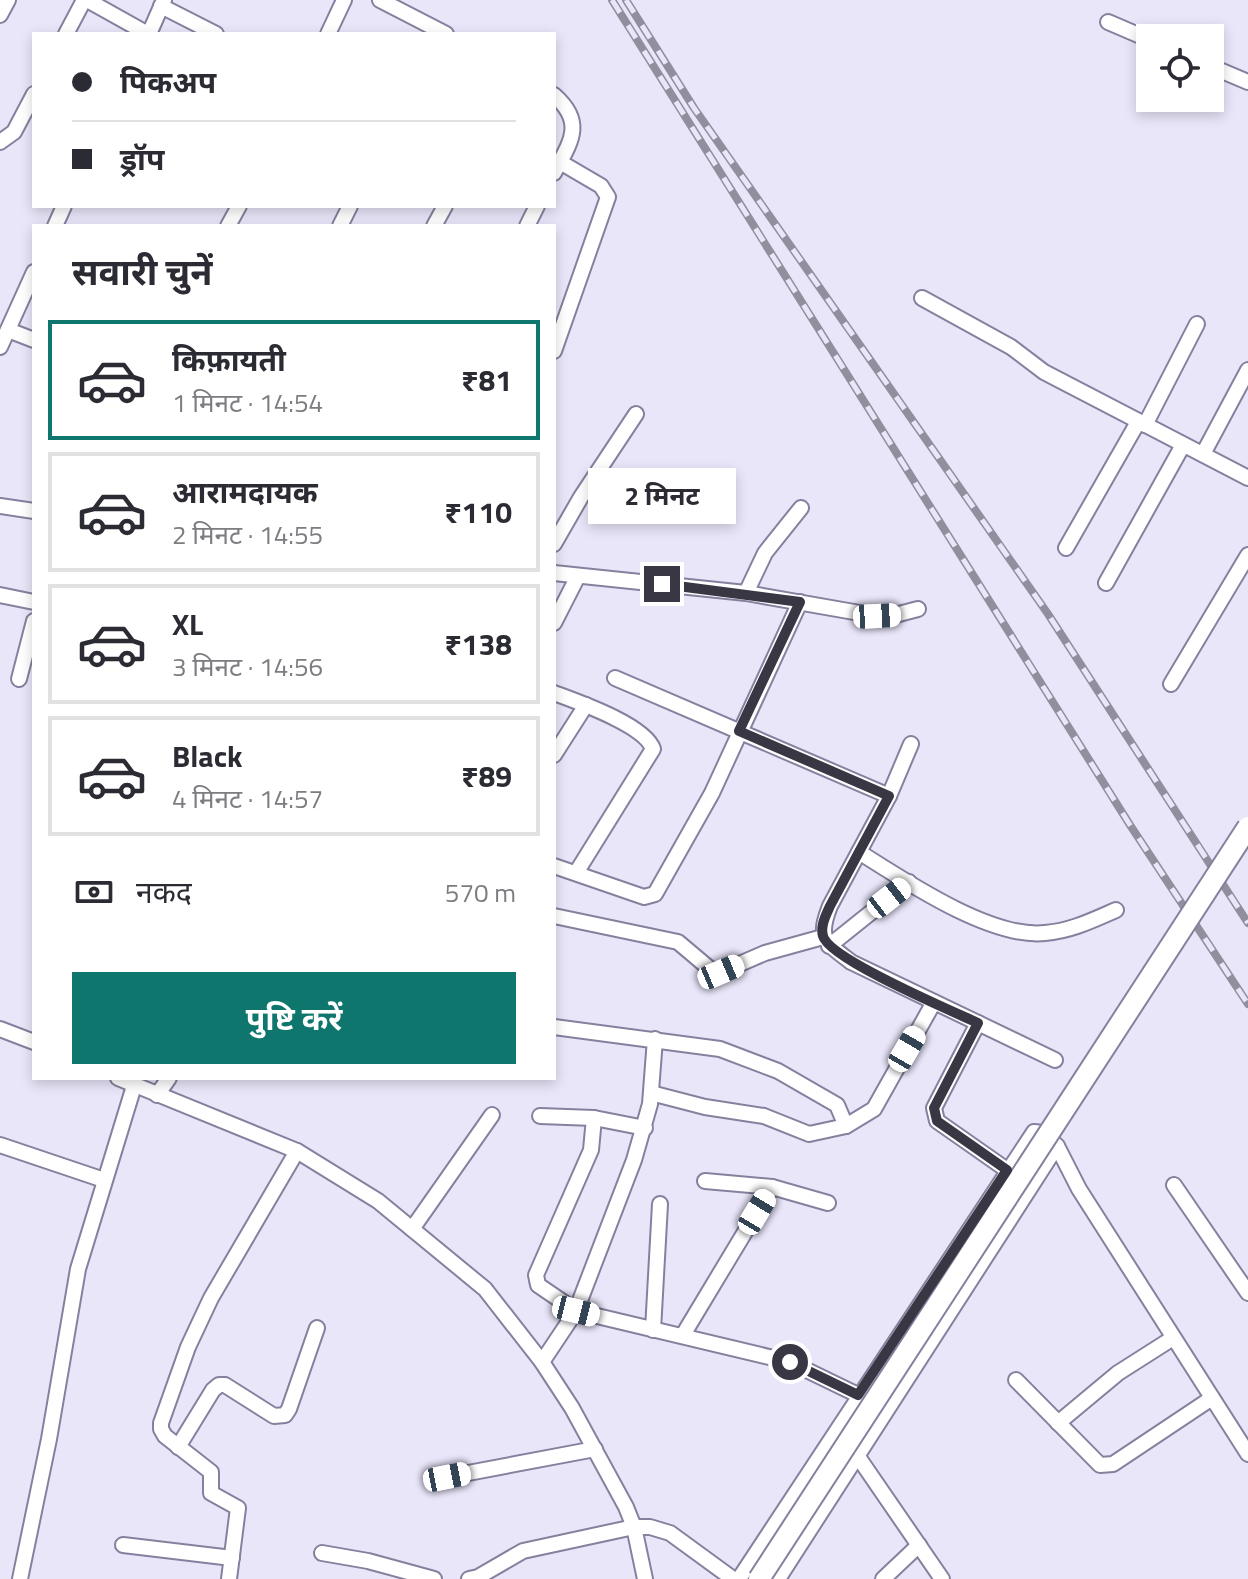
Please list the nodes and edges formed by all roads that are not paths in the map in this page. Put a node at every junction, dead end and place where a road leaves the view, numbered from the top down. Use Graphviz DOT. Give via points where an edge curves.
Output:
graph roads {
  1 [pos="8,0"];
  2 [pos="85,0"];
  3 [pos="344,0"];
  4 [pos="391,2"];
  5 [pos="162,3"];
  6 [pos="0,15"];
  7 [pos="1108,22"];
  8 [pos="67,32"];
  9 [pos="144,32"];
  10 [pos="149,32"];
  11 [pos="213,32"];
  12 [pos="329,32"];
  13 [pos="443,32"];
  14 [pos="1136,34"];
  15 [pos="1224,72"];
  16 [pos="1248,82"];
  17 [pos="556,97"];
  18 [pos="32,98"];
  19 [pos="0,142"];
  20 [pos="557,167"];
  21 [pos="32,276"];
  22 [pos="922,298"];
  23 [pos="1197,324"];
  24 [pos="8,330"];
  25 [pos="32,339"];
  26 [pos="556,345"];
  27 [pos="0,347"];
  28 [pos="1248,370"];
  29 [pos="636,414"];
  30 [pos="1142,424"];
  31 [pos="1183,445"];
  32 [pos="1203,454"];
  33 [pos="1248,478"];
  34 [pos="0,506"];
  35 [pos="801,508"];
  36 [pos="32,511"];
  37 [pos="556,541"];
  38 [pos="1066,548"];
  39 [pos="1248,555"];
  40 [pos="556,573"];
  41 [pos="578,576"];
  42 [pos="1106,583"];
  43 [pos="746,593"];
  44 [pos="0,595"];
  45 [pos="32,602"];
  46 [pos="800,602"];
  47 [pos="918,609"];
  48 [pos="556,619"];
  49 [pos="32,629"];
  50 [pos="615,678"];
  51 [pos="19,679"];
  52 [pos="1171,684"];
  53 [pos="556,694"];
  54 [pos="586,705"];
  55 [pos="739,731"];
  56 [pos="911,744"];
  57 [pos="556,752"];
  58 [pos="889,796"];
  59 [pos="1248,827"];
  60 [pos="859,852"];
  61 [pos="556,867"];
  62 [pos="576,873"];
  63 [pos="909,882"];
  64 [pos="1116,910"];
  65 [pos="556,916"];
  66 [pos="826,942"];
  67 [pos="934,1002"];
  68 [pos="978,1023"];
  69 [pos="556,1027"];
  70 [pos="0,1029"];
  71 [pos="655,1039"];
  72 [pos="32,1041"];
  73 [pos="1055,1060"];
  74 [pos="122,1080"];
  75 [pos="168,1080"];
  76 [pos="134,1086"];
  77 [pos="651,1093"];
  78 [pos="157,1095"];
  79 [pos="492,1115"];
  80 [pos="540,1116"];
  81 [pos="594,1118"];
  82 [pos="846,1126"];
  83 [pos="645,1128"];
  84 [pos="0,1145"];
  85 [pos="1057,1146"];
  86 [pos="297,1151"];
  87 [pos="1007,1170"];
  88 [pos="104,1180"];
  89 [pos="705,1181"];
  90 [pos="1174,1185"];
  91 [pos="772,1187"];
  92 [pos="828,1203"];
  93 [pos="660,1204"];
  94 [pos="412,1229"];
  95 [pos="1248,1293"];
  96 [pos="576,1311"];
  97 [pos="317,1328"];
  98 [pos="653,1330"];
  99 [pos="683,1335"];
  100 [pos="1173,1338"];
  101 [pos="542,1362"];
  102 [pos="1016,1380"];
  103 [pos="858,1395"];
  104 [pos="1212,1398"];
  105 [pos="1058,1423"];
  106 [pos="834,1432"];
  107 [pos="178,1447"];
  108 [pos="595,1449"];
  109 [pos="858,1452"];
  110 [pos="1248,1454"];
  111 [pos="447,1477"];
  112 [pos="634,1527"];
  113 [pos="123,1545"];
  114 [pos="919,1545"];
  115 [pos="322,1553"];
  116 [pos="232,1558"];
  117 [pos="20,1579"];
  118 [pos="229,1579"];
  119 [pos="434,1579"];
  120 [pos="469,1579"];
  121 [pos="645,1579"];
  122 [pos="733,1579"];
  123 [pos="739,1579"];
  124 [pos="759,1579"];
  125 [pos="778,1579"];
  126 [pos="883,1579"];
  127 [pos="942,1579"];
  1 -- 6 [label="street"];
  2 -- 8 [label="street"];
  2 -- 9 [label="street"];
  3 -- 12 [label="street"];
  4 -- 13 [label="street"];
  5 -- 10 [label="street"];
  5 -- 11 [label="street"];
  7 -- 14 [label="street"];
  15 -- 16 [label="street"];
  17 -- 20 [label="street" via="571,115 574,133"];
  18 -- 19 [label="street" via="14,132"];
  20 -- 26 [label="street" via="601,186 608,197"];
  21 -- 24 [label="street"];
  22 -- 30 [label="street"];
  23 -- 30 [label="street"];
  24 -- 25 [label="street"];
  24 -- 27 [label="street"];
  28 -- 32 [label="street"];
  29 -- 37 [label="street"];
  30 -- 31 [label="street"];
  30 -- 38 [label="street"];
  31 -- 32 [label="street"];
  31 -- 42 [label="street"];
  32 -- 33 [label="street"];
  34 -- 36 [label="street"];
  35 -- 43 [label="street" via="765,553"];
  39 -- 52 [label="street"];
  40 -- 41 [label="street"];
  41 -- 43 [label="street"];
  41 -- 48 [label="street"];
  43 -- 46 [label="street"];
  44 -- 45 [label="street"];
  46 -- 47 [label="street" via="877,616"];
  46 -- 55 [label="street"];
  49 -- 51 [label="street"];
  50 -- 55 [label="street"];
  53 -- 54 [label="street"];
  54 -- 57 [label="street"];
  54 -- 62 [label="street" via="644,736 653,749"];
  55 -- 58 [label="street"];
  55 -- 62 [label="street" via="712,793 652,896"];
  56 -- 58 [label="street"];
  58 -- 60 [label="street"];
  59 -- 124 [label="main road, bridge"];
  60 -- 63 [label="street"];
  60 -- 66 [label="street" via="823,925"];
  61 -- 62 [label="street"];
  63 -- 64 [label="street" via="1015,933 1072,929"];
  63 -- 66 [label="street"];
  65 -- 66 [label="street" via="678,942 721,972 765,953"];
  66 -- 67 [label="street" via="851,962"];
  67 -- 68 [label="street"];
  67 -- 82 [label="street" via="874,1109"];
  68 -- 73 [label="street"];
  68 -- 87 [label="street" via="934,1108 937,1121"];
  69 -- 71 [label="street"];
  70 -- 72 [label="street"];
  71 -- 77 [label="street"];
  71 -- 82 [label="street" via="720,1049 778,1071 837,1105"];
  74 -- 76 [label="street"];
  75 -- 78 [label="street"];
  76 -- 78 [label="street"];
  76 -- 88 [label="street"];
  77 -- 82 [label="street" via="764,1116 809,1134"];
  77 -- 83 [label="street"];
  78 -- 86 [label="street"];
  79 -- 94 [label="street"];
  80 -- 81 [label="street"];
  81 -- 83 [label="street"];
  81 -- 96 [label="street" via="591,1150 535,1279"];
  83 -- 96 [label="street"];
  84 -- 88 [label="street"];
  85 -- 87 [label="street" via="1044,1133 1034,1132"];
  85 -- 100 [label="street"];
  85 -- 109 [label="street"];
  86 -- 94 [label="street" via="378,1201"];
  86 -- 107 [label="street" via="188,1347 161,1423 165,1436"];
  87 -- 103 [label="street"];
  88 -- 117 [label="street" via="78,1269"];
  89 -- 91 [label="street"];
  90 -- 95 [label="street"];
  91 -- 92 [label="street"];
  91 -- 99 [label="street"];
  93 -- 98 [label="street"];
  94 -- 101 [label="street" via="485,1289"];
  96 -- 98 [label="street"];
  96 -- 101 [label="street"];
  97 -- 107 [label="street" via="285,1415 274,1416 219,1385"];
  98 -- 99 [label="street"];
  99 -- 103 [label="street" via="790,1362"];
  100 -- 104 [label="street"];
  100 -- 105 [label="street" via="1118,1373"];
  101 -- 108 [label="street"];
  102 -- 105 [label="street"];
  103 -- 106 [label="street"];
  104 -- 105 [label="street" via="1107,1467"];
  104 -- 110 [label="street"];
  106 -- 109 [label="street"];
  106 -- 123 [label="street"];
  107 -- 116 [label="street" via="209,1469 211,1493 238,1508"];
  108 -- 111 [label="street"];
  108 -- 112 [label="street"];
  109 -- 114 [label="street"];
  109 -- 125 [label="street"];
  112 -- 120 [label="street" via="523,1551"];
  112 -- 121 [label="street"];
  112 -- 122 [label="street" via="670,1533"];
  113 -- 116 [label="street"];
  114 -- 126 [label="street"];
  114 -- 127 [label="street"];
  115 -- 119 [label="street"];
  116 -- 118 [label="street"];
}
